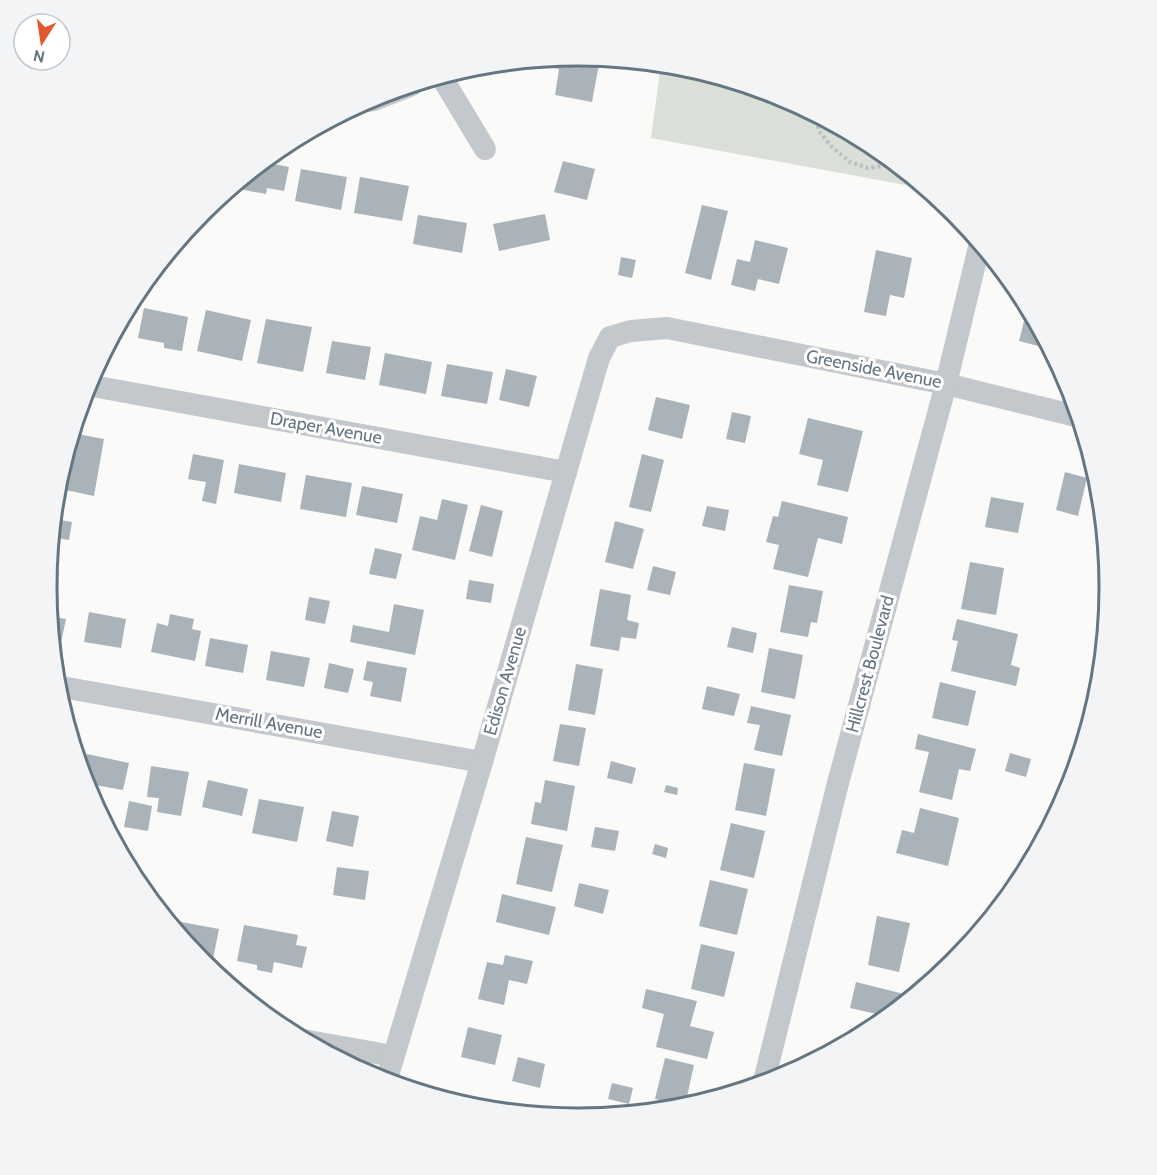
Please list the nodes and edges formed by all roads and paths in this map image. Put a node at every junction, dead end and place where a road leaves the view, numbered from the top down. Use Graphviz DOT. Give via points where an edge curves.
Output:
graph roads {
  1 [pos="446,84"];
  2 [pos="817,125"];
  3 [pos="485,149"];
  4 [pos="884,166"];
  5 [pos="978,253"];
  6 [pos="668,328"];
  7 [pos="946,384"];
  8 [pos="97,387"];
  9 [pos="1070,415"];
  10 [pos="566,472"];
  11 [pos="67,688"];
  12 [pos="482,762"];
  13 [pos="328,1044"];
  14 [pos="393,1056"];
  15 [pos="389,1073"];
  16 [pos="766,1074"];
  1 -- 3 [label="street"];
  2 -- 4 [label="path" via="831,146 850,162 868,168"];
  5 -- 7 [label="street, Hillcrest Boulevard"];
  6 -- 7 [label="street, Greenside Avenue"];
  6 -- 10 [label="street, Edison Avenue" via="610,337 599,358"];
  7 -- 9 [label="street, Greenside Avenue"];
  7 -- 16 [label="street, Hillcrest Boulevard" via="838,783"];
  8 -- 10 [label="street, Draper Avenue"];
  10 -- 12 [label="street, Edison Avenue"];
  11 -- 12 [label="street, Merrill Avenue"];
  12 -- 14 [label="street, Edison Avenue"];
  13 -- 14 [label="street"];
  14 -- 15 [label="street, Edison Avenue"];
}
